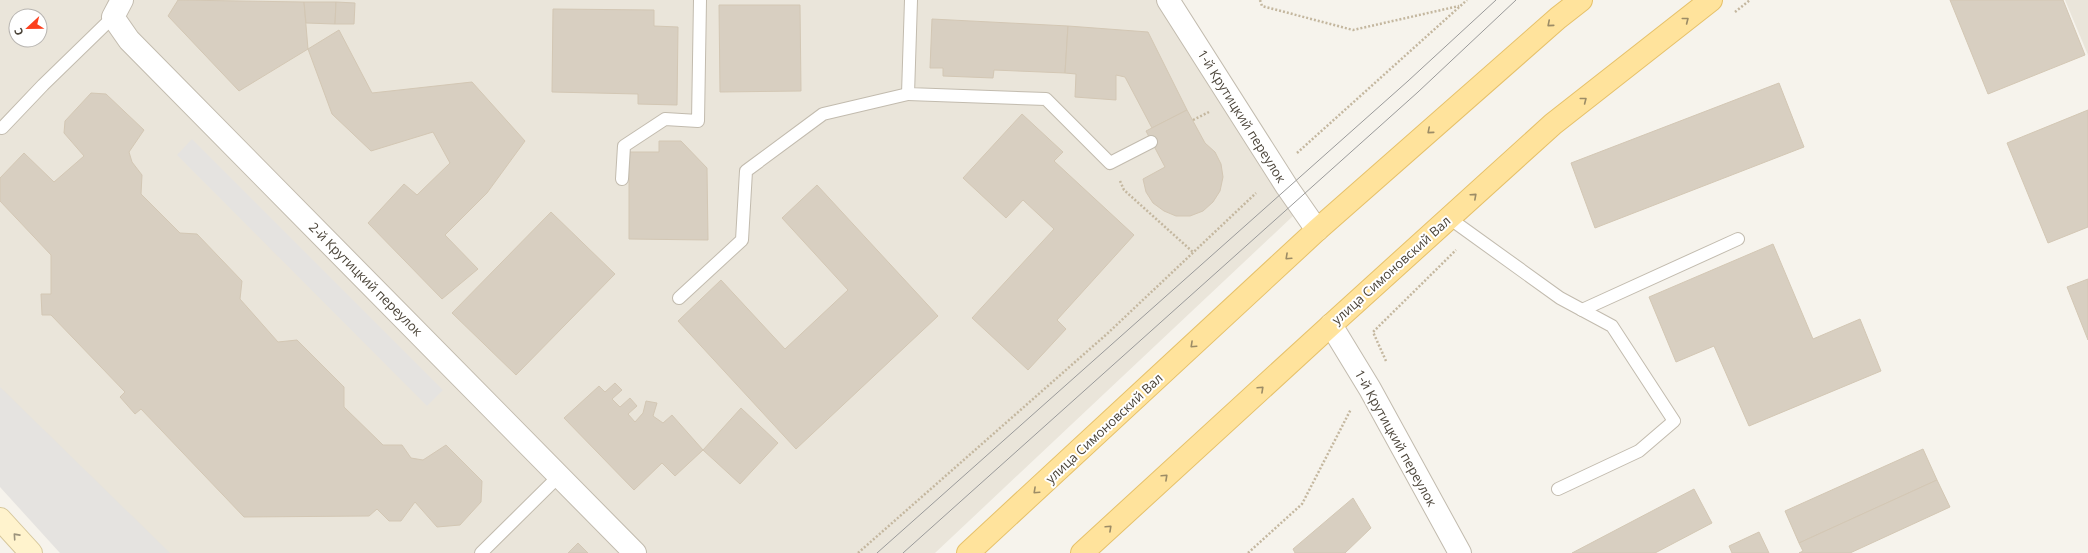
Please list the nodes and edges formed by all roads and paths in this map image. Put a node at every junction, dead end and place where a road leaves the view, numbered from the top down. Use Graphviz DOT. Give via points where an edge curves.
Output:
graph roads {
  1 [pos="700,0"];
  2 [pos="911,0"];
  3 [pos="1168,0"];
  4 [pos="1260,0"];
  5 [pos="1467,0"];
  6 [pos="1581,0"];
  7 [pos="1711,0"];
  8 [pos="113,6"];
  9 [pos="1460,6"];
  10 [pos="908,94"];
  11 [pos="1210,112"];
  12 [pos="1193,120"];
  13 [pos="2,128"];
  14 [pos="1151,142"];
  15 [pos="1295,155"];
  16 [pos="1110,163"];
  17 [pos="622,179"];
  18 [pos="1256,193"];
  19 [pos="1449,218"];
  20 [pos="1317,230"];
  21 [pos="1738,239"];
  22 [pos="1194,253"];
  23 [pos="679,298"];
  24 [pos="1582,310"];
  25 [pos="1331,325"];
  26 [pos="560,475"];
  27 [pos="1558,489"];
  28 [pos="0,519"];
  29 [pos="31,553"];
  30 [pos="481,553"];
  31 [pos="635,553"];
  32 [pos="858,553"];
  33 [pos="968,553"];
  34 [pos="1082,553"];
  35 [pos="1460,553"];
  1 -- 17 [label="lane" via="698,121 665,119 624,146"];
  2 -- 10 [label="lane"];
  3 -- 20 [label="street, 1-й Крутицкий переулок"];
  4 -- 9 [label="path" via="1262,6 1353,30"];
  5 -- 9 [label="path"];
  6 -- 20 [label="main road, улица Симоновский Вал, one-way"];
  19 -- 7 [label="main road, улица Симоновский Вал, one-way" via="1553,124"];
  8 -- 13 [label="lane"];
  8 -- 26 [label="street, 2-й Крутицкий переулок" via="129,40"];
  9 -- 15 [label="path"];
  10 -- 16 [label="lane" via="1046,99"];
  10 -- 23 [label="lane" via="823,114 746,171 742,240"];
  11 -- 12 [label="path"];
  14 -- 16 [label="lane"];
  16 -- 22 [label="path" via="1124,190"];
  18 -- 22 [label="path"];
  19 -- 24 [label="lane" via="1560,298"];
  19 -- 25 [label="main road, улица Симоновский Вал"];
  20 -- 33 [label="main road, улица Симоновский Вал, one-way"];
  21 -- 24 [label="lane"];
  22 -- 32 [label="path" via="1108,333"];
  24 -- 27 [label="lane" via="1612,326 1674,421 1639,451"];
  34 -- 25 [label="main road, улица Симоновский Вал, one-way"];
  25 -- 35 [label="street, 1-й Крутицкий переулок" via="1370,389"];
  26 -- 30 [label="lane"];
  26 -- 31 [label="street, 2-й Крутицкий переулок"];
  29 -- 28 [label="main road, one-way"];
}
